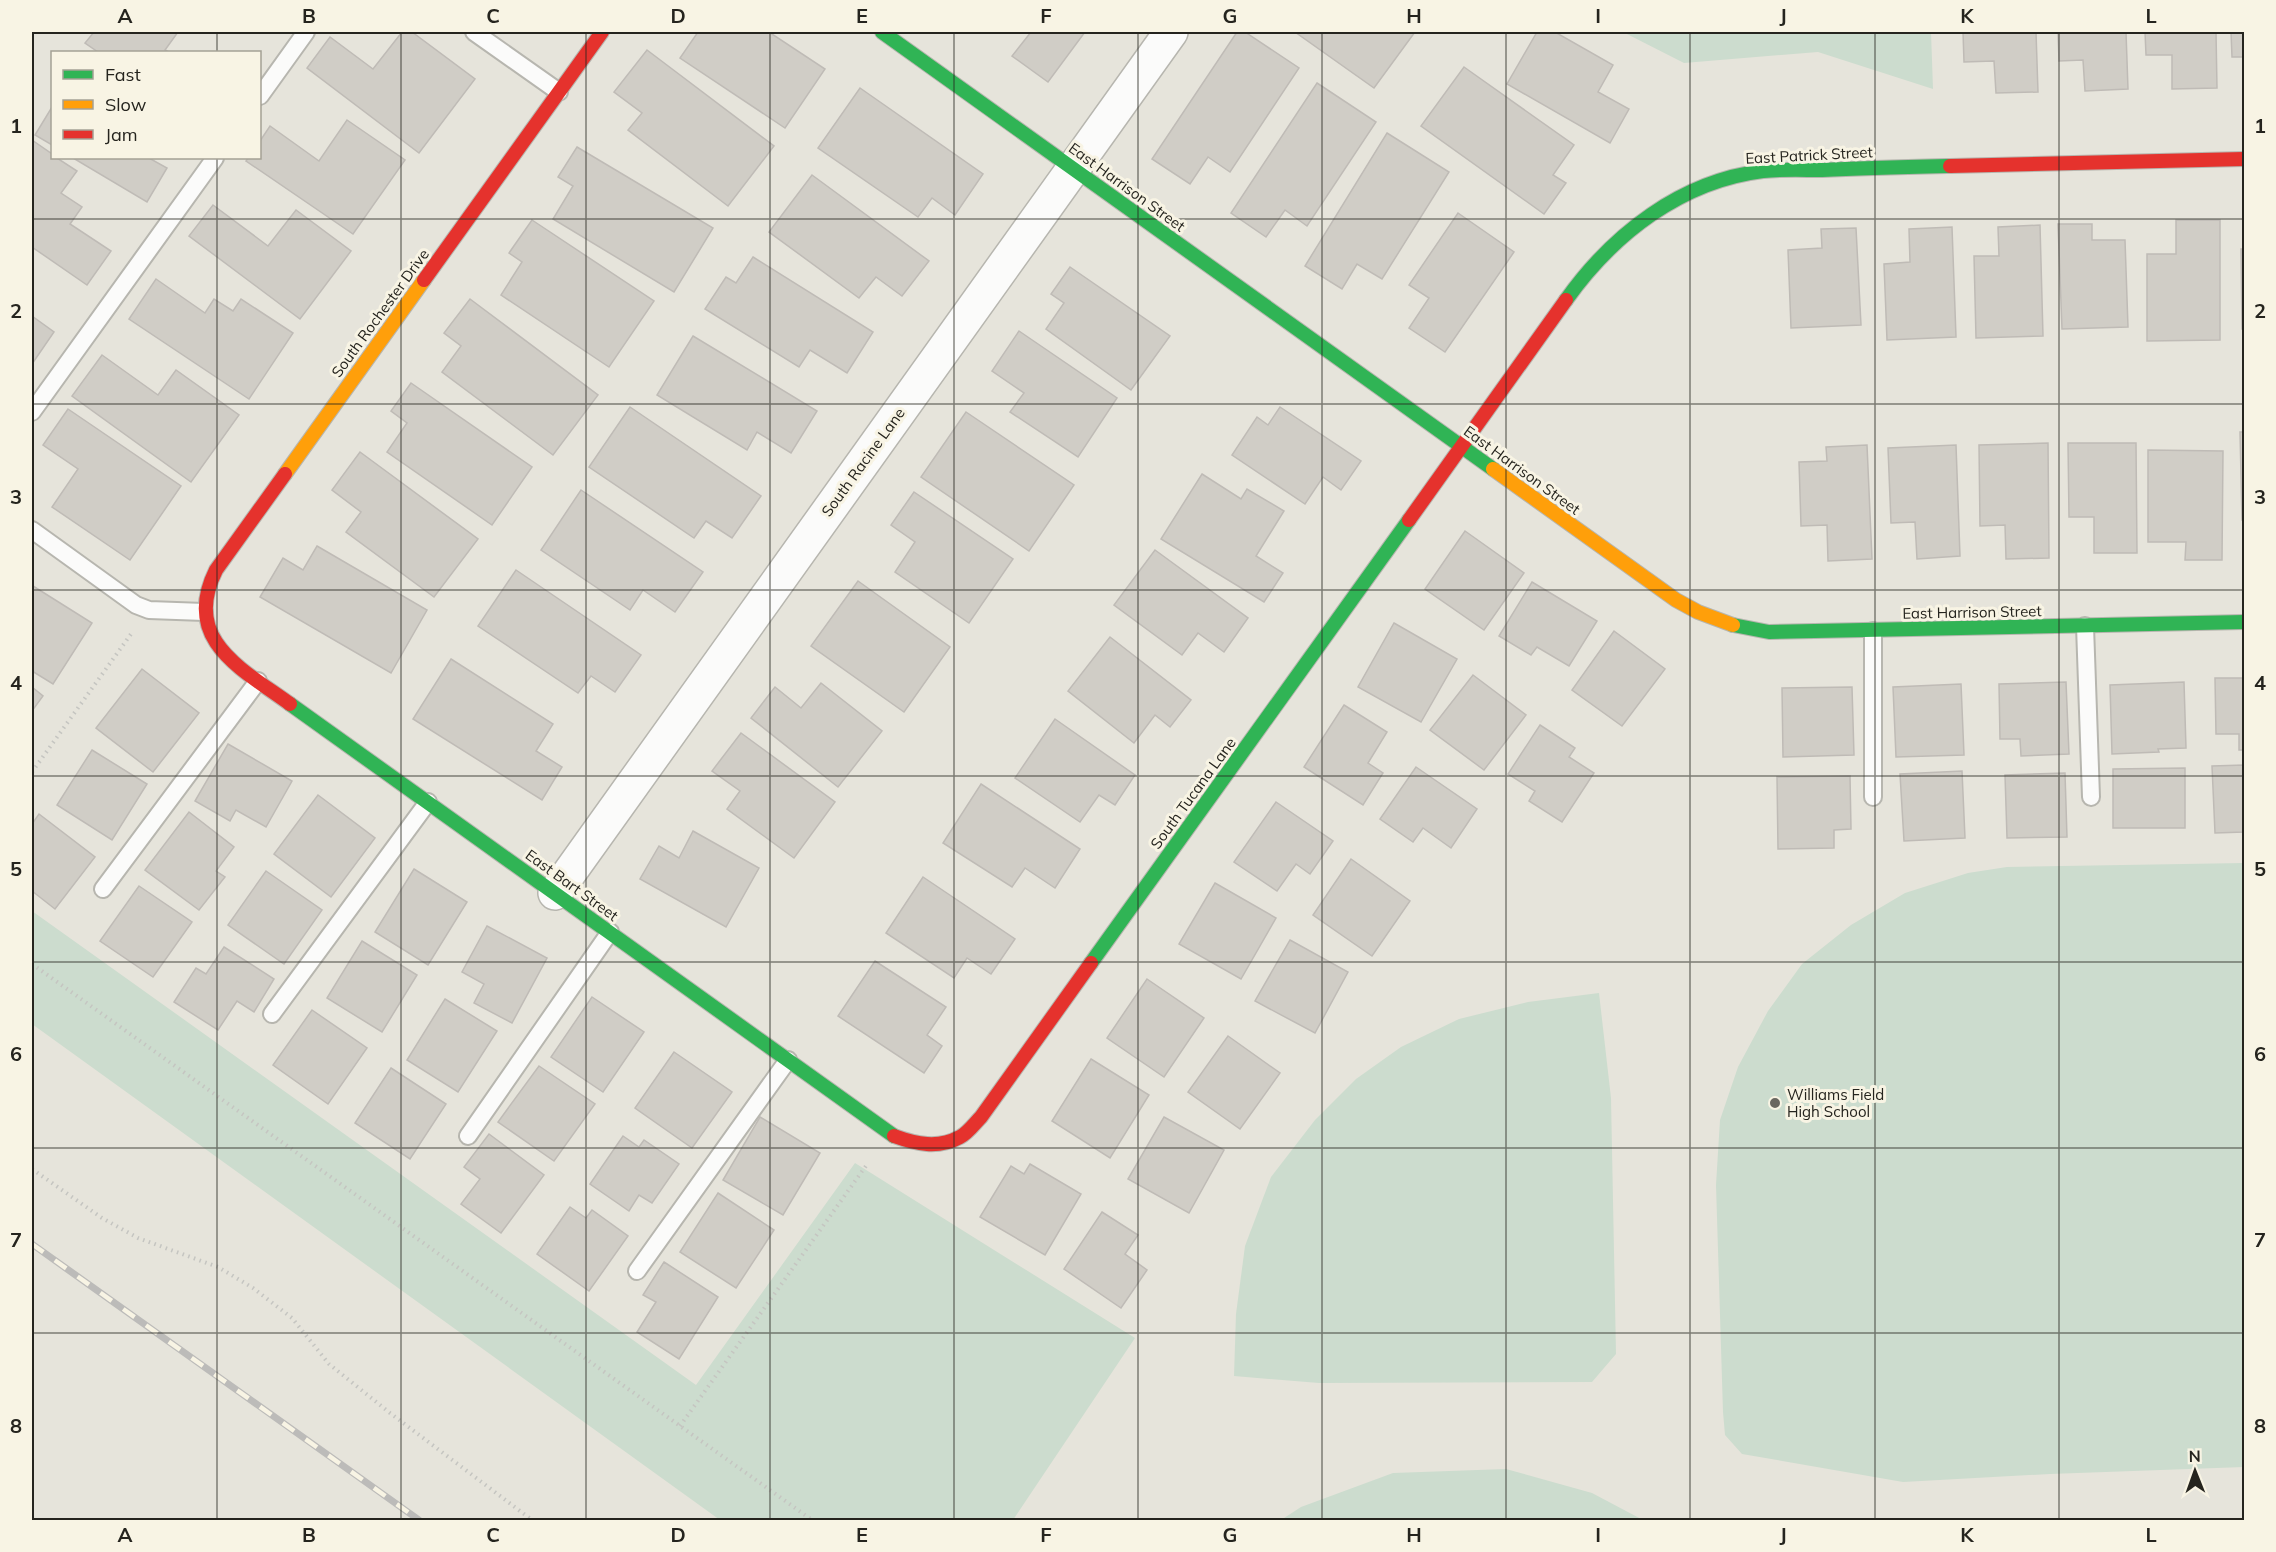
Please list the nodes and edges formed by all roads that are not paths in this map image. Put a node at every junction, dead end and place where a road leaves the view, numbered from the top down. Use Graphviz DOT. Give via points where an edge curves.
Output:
graph roads {
  1 [pos="306,32"];
  2 [pos="474,32"];
  3 [pos="602,32"];
  4 [pos="882,32"];
  5 [pos="1171,32"];
  6 [pos="559,92"];
  7 [pos="261,95"];
  8 [pos="214,159"];
  9 [pos="2244,159"];
  10 [pos="1073,168"];
  11 [pos="32,412"];
  12 [pos="1461,446"];
  13 [pos="32,530"];
  14 [pos="205,617"];
  15 [pos="2244,622"];
  16 [pos="2085,626"];
  17 [pos="1873,631"];
  18 [pos="258,681"];
  19 [pos="1873,796"];
  20 [pos="2091,797"];
  21 [pos="428,802"];
  22 [pos="103,889"];
  23 [pos="555,893"];
  24 [pos="610,932"];
  25 [pos="272,1014"];
  26 [pos="788,1060"];
  27 [pos="468,1136"];
  28 [pos="939,1144"];
  29 [pos="637,1271"];
  1 -- 7 [label="lane"];
  2 -- 6 [label="lane"];
  3 -- 6 [label="street, South Rochester Drive"];
  4 -- 10 [label="street, East Harrison Street"];
  5 -- 10 [label="street, South Racine Lane"];
  6 -- 14 [label="street, South Rochester Drive" via="216,570 206,590"];
  8 -- 11 [label="lane"];
  9 -- 12 [label="street, East Patrick Street" via="1784,169 1741,175 1699,188 1641,219 1593,263"];
  10 -- 12 [label="street, East Harrison Street"];
  10 -- 23 [label="street, South Racine Lane"];
  12 -- 17 [label="street, East Harrison Street" via="1700,614 1734,627 1769,632"];
  12 -- 28 [label="street, South Tucana Lane" via="981,1118 961,1137"];
  13 -- 14 [label="lane" via="136,604"];
  14 -- 18 [label="street, East Bart Street" via="210,637 223,654"];
  15 -- 16 [label="street, East Harrison Street"];
  16 -- 17 [label="street, East Harrison Street"];
  16 -- 20 [label="lane"];
  17 -- 19 [label="lane"];
  18 -- 21 [label="street, East Bart Street"];
  18 -- 22 [label="lane"];
  21 -- 23 [label="street, East Bart Street"];
  21 -- 25 [label="lane"];
  23 -- 24 [label="street, East Bart Street"];
  24 -- 26 [label="street, East Bart Street"];
  24 -- 27 [label="lane"];
  26 -- 28 [label="street, East Bart Street" via="889,1134 917,1144"];
  26 -- 29 [label="lane"];
}
